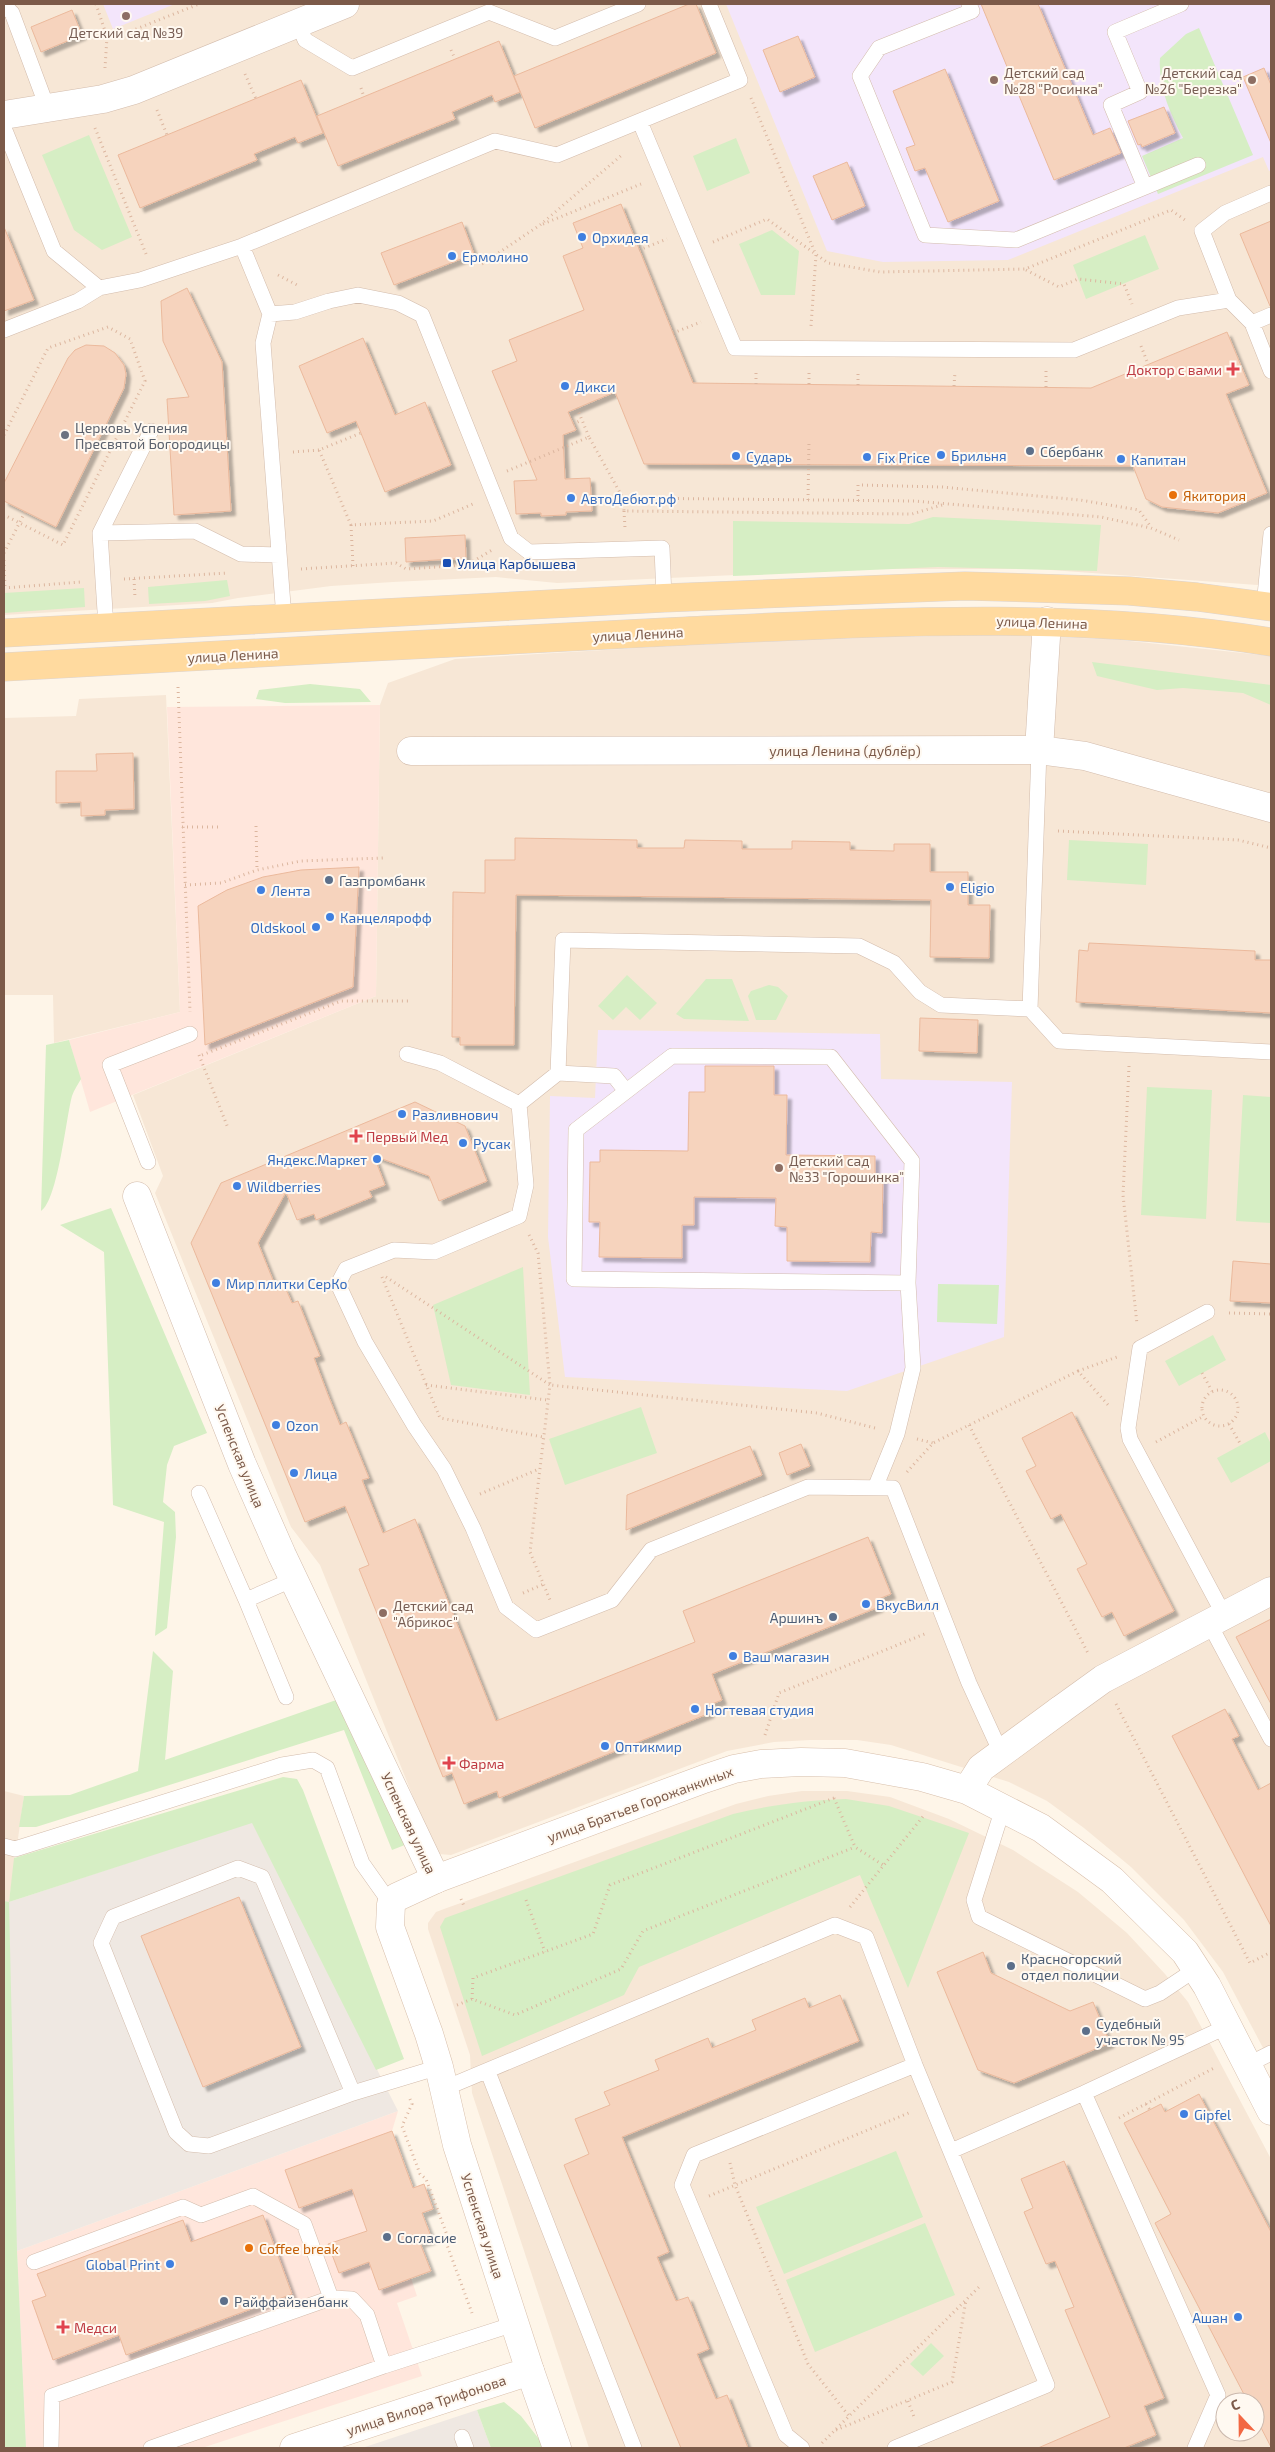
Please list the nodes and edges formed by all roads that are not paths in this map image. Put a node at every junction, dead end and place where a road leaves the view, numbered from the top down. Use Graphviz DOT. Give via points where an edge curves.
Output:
graph roads {
  1 [pos="345,4"];
  2 [pos="638,4"];
  3 [pos="709,4"];
  4 [pos="969,4"];
  5 [pos="1181,4"];
  6 [pos="4,5"];
  7 [pos="298,23"];
  8 [pos="47,107"];
  9 [pos="4,115"];
  10 [pos="4,128"];
  11 [pos="643,128"];
  12 [pos="1198,165"];
  13 [pos="1145,187"];
  14 [pos="1271,193"];
  15 [pos="245,253"];
  16 [pos="99,288"];
  17 [pos="1229,300"];
  18 [pos="270,314"];
  19 [pos="1271,316"];
  20 [pos="1252,323"];
  21 [pos="4,330"];
  22 [pos="1271,371"];
  23 [pos="151,431"];
  24 [pos="100,533"];
  25 [pos="1271,534"];
  26 [pos="279,555"];
  27 [pos="664,598"];
  28 [pos="1268,607"];
  29 [pos="284,618"];
  30 [pos="1047,621"];
  31 [pos="106,627"];
  32 [pos="4,633"];
  33 [pos="1271,642"];
  34 [pos="4,668"];
  35 [pos="1039,750"];
  36 [pos="411,751"];
  37 [pos="1271,808"];
  38 [pos="1030,1009"];
  39 [pos="190,1034"];
  40 [pos="1271,1052"];
  41 [pos="408,1054"];
  42 [pos="558,1073"];
  43 [pos="626,1091"];
  44 [pos="519,1104"];
  45 [pos="148,1162"];
  46 [pos="137,1196"];
  47 [pos="908,1283"];
  48 [pos="1207,1312"];
  49 [pos="875,1488"];
  50 [pos="199,1493"];
  51 [pos="294,1579"];
  52 [pos="1271,1590"];
  53 [pos="246,1600"];
  54 [pos="1217,1619"];
  55 [pos="286,1698"];
  56 [pos="1270,1733"];
  57 [pos="1001,1753"];
  58 [pos="966,1790"];
  59 [pos="1003,1808"];
  60 [pos="4,1846"];
  61 [pos="436,1879"];
  62 [pos="391,1904"];
  63 [pos="1190,1961"];
  64 [pos="1228,2026"];
  65 [pos="1271,2053"];
  66 [pos="915,2065"];
  67 [pos="1248,2065"];
  68 [pos="488,2072"];
  69 [pos="441,2078"];
  70 [pos="353,2093"];
  71 [pos="1084,2093"];
  72 [pos="1271,2111"];
  73 [pos="950,2151"];
  74 [pos="34,2262"];
  75 [pos="331,2298"];
  76 [pos="514,2324"];
  77 [pos="384,2366"];
  78 [pos="530,2370"];
  79 [pos="51,2448"];
  80 [pos="151,2448"];
  81 [pos="294,2448"];
  82 [pos="557,2448"];
  83 [pos="634,2448"];
  84 [pos="802,2448"];
  85 [pos="895,2448"];
  86 [pos="1195,2448"];
  1 -- 7 [label="street"];
  2 -- 7 [label="lane" via="555,38 490,12 352,68 305,40"];
  3 -- 11 [label="lane" via="740,80"];
  4 -- 13 [label="lane" via="972,11 879,48 860,76 925,235 1016,240"];
  5 -- 13 [label="lane" via="1114,32 1140,92 1111,105"];
  6 -- 8 [label="lane" via="12,14"];
  7 -- 8 [label="street" via="134,90"];
  8 -- 9 [label="street"];
  10 -- 16 [label="lane" via="54,251"];
  11 -- 15 [label="lane" via="557,155 495,141"];
  11 -- 17 [label="lane" via="735,348 1074,350 1178,308"];
  12 -- 13 [label="lane"];
  14 -- 17 [label="lane" via="1225,213 1202,231"];
  15 -- 16 [label="lane"];
  15 -- 18 [label="lane"];
  16 -- 21 [label="lane" via="78,301"];
  17 -- 20 [label="lane"];
  18 -- 26 [label="lane" via="263,343"];
  18 -- 27 [label="lane" via="296,312 358,295 398,303 422,315 511,538 529,552 662,548"];
  19 -- 20 [label="lane"];
  20 -- 22 [label="lane"];
  23 -- 24 [label="lane"];
  24 -- 26 [label="lane" via="195,531 241,554"];
  24 -- 31 [label="lane"];
  25 -- 28 [label="lane"];
  26 -- 29 [label="lane"];
  27 -- 28 [label="main road" via="1011,587 1129,590"];
  27 -- 29 [label="main road"];
  29 -- 31 [label="main road"];
  30 -- 33 [label="main road, улица Ленина" via="1191,631"];
  30 -- 34 [label="main road, улица Ленина" via="898,621"];
  30 -- 35 [label="street"];
  31 -- 32 [label="main road"];
  35 -- 36 [label="street, улица Ленина (дублёр)"];
  35 -- 37 [label="street, улица Ленина (дублёр)" via="1085,756"];
  35 -- 38 [label="lane"];
  38 -- 40 [label="lane" via="1059,1041"];
  38 -- 42 [label="lane" via="941,1005 920,992 894,963 859,946 563,940"];
  39 -- 45 [label="lane" via="110,1065"];
  41 -- 44 [label="lane" via="440,1063"];
  42 -- 43 [label="lane" via="614,1076"];
  42 -- 44 [label="lane"];
  43 -- 47 [label="lane" via="672,1056 831,1057 912,1161"];
  43 -- 47 [label="lane" via="576,1130 574,1279"];
  44 -- 49 [label="lane" via="526,1185 520,1216 434,1252 394,1250 346,1269 338,1284 365,1342 444,1469 506,1606 536,1630 612,1600 651,1550 808,1487"];
  46 -- 51 [label="street, Успенская улица" via="242,1464"];
  47 -- 49 [label="lane" via="913,1368 897,1434"];
  48 -- 54 [label="lane" via="1140,1348 1128,1428 1130,1439"];
  49 -- 57 [label="lane" via="893,1488 969,1683"];
  50 -- 53 [label="lane"];
  51 -- 53 [label="lane"];
  51 -- 61 [label="street, Успенская улица"];
  52 -- 54 [label="street"];
  53 -- 55 [label="lane"];
  54 -- 56 [label="lane"];
  54 -- 57 [label="street" via="1103,1679"];
  57 -- 58 [label="street" via="981,1768"];
  58 -- 59 [label="street, улица Братьев Горожанкиных"];
  58 -- 61 [label="street, улица Братьев Горожанкиных" via="846,1763 761,1764 704,1779"];
  59 -- 63 [label="street, улица Братьев Горожанкиных" via="1041,1828 1112,1880 1148,1913"];
  59 -- 63 [label="lane" via="974,1900 979,1917 1145,1999 1160,1993"];
  60 -- 62 [label="lane" via="15,1849 282,1765 313,1760 327,1768 362,1863"];
  61 -- 62 [label="street, Успенская улица" via="397,1897"];
  62 -- 69 [label="street, Успенская улица" via="390,1927"];
  63 -- 64 [label="street, улица Братьев Горожанкиных"];
  64 -- 67 [label="street, улица Братьев Горожанкиных"];
  64 -- 71 [label="lane"];
  65 -- 67 [label="lane"];
  66 -- 68 [label="lane" via="866,1937 835,1924"];
  66 -- 73 [label="lane"];
  66 -- 84 [label="lane" via="694,2155 682,2185 786,2435"];
  67 -- 72 [label="street, улица Братьев Горожанкиных"];
  68 -- 69 [label="lane"];
  68 -- 83 [label="lane"];
  69 -- 70 [label="lane" via="403,2078"];
  69 -- 76 [label="street, Успенская улица" via="457,2145"];
  70 -- 70 [label="lane" via="209,2146 189,2144 176,2132 101,1943 113,1916 238,1868 262,1877"];
  71 -- 73 [label="lane"];
  71 -- 86 [label="lane" via="1218,2395"];
  73 -- 85 [label="lane" via="1048,2385"];
  74 -- 75 [label="lane" via="127,2234 183,2207 201,2215 253,2196 304,2224"];
  75 -- 77 [label="lane" via="352,2299 367,2315"];
  75 -- 79 [label="lane" via="169,2347 52,2396"];
  76 -- 77 [label="lane"];
  76 -- 78 [label="street, Успенская улица"];
  77 -- 80 [label="lane"];
  78 -- 81 [label="street, улица Вилора Трифонова"];
  78 -- 82 [label="street, Успенская улица"];
}
